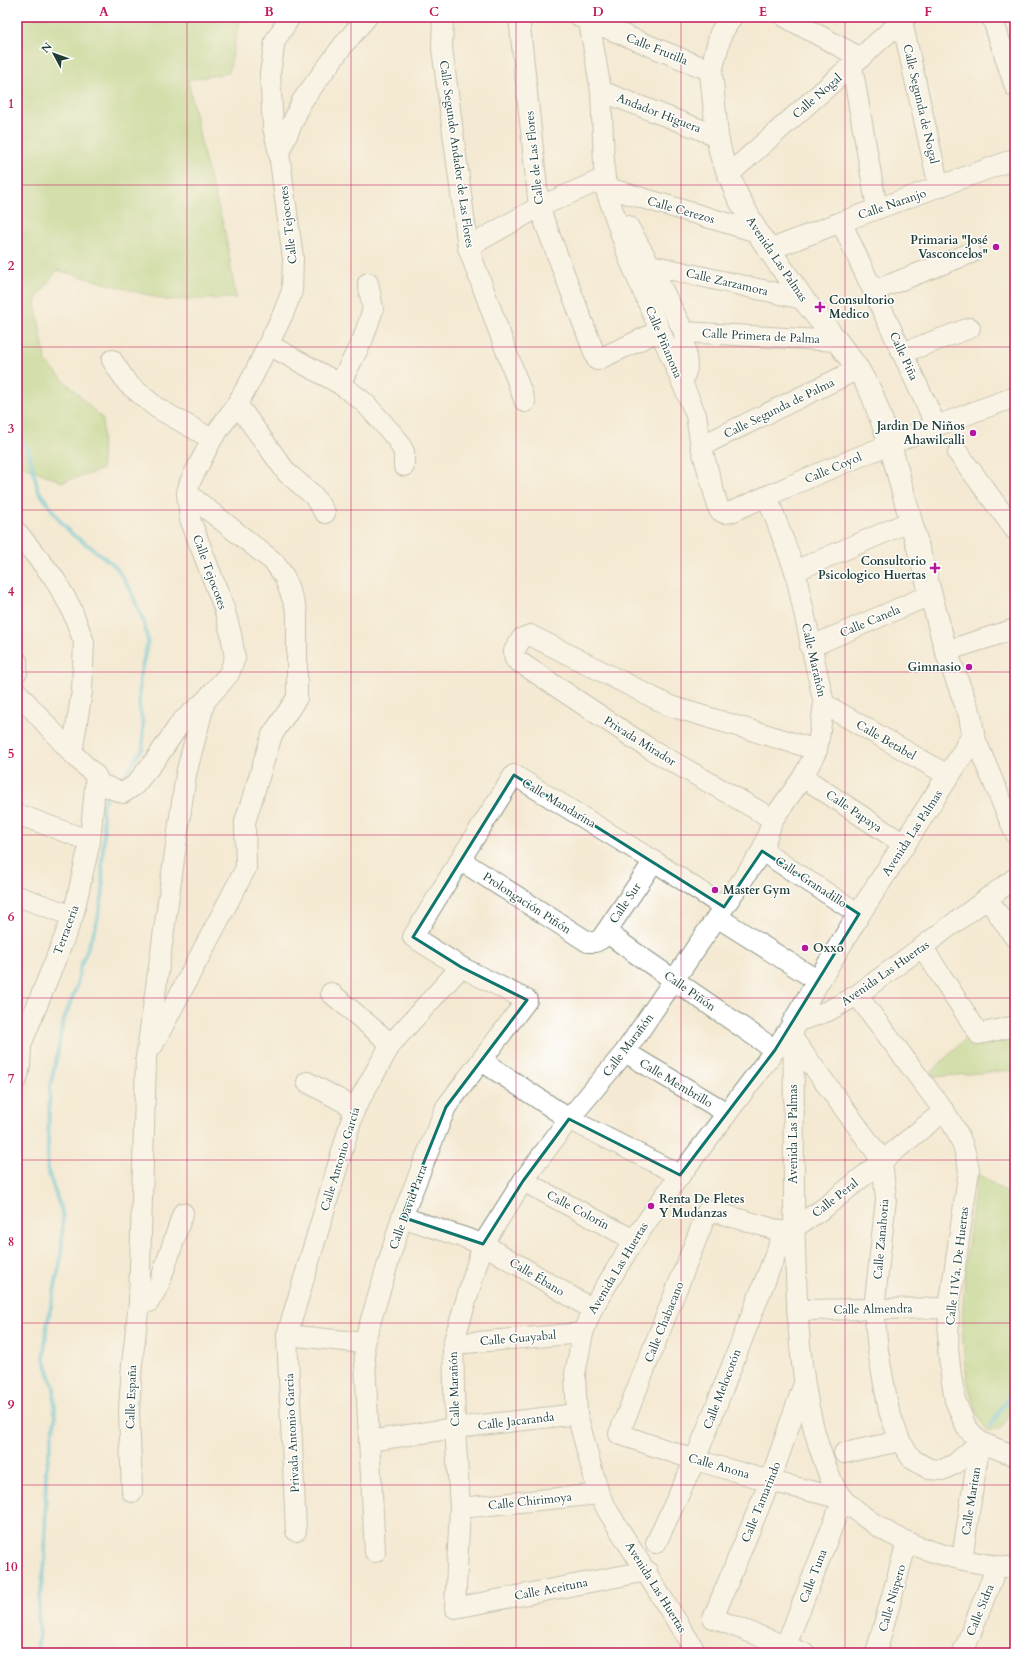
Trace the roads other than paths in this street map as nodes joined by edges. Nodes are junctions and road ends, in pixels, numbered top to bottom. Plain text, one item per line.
1 (290, 17) edge
2 (367, 17) edge
3 (443, 17) edge
4 (520, 17) edge
5 (731, 17) edge
6 (785, 17) edge
7 (992, 17) edge
8 (587, 18) edge
9 (904, 19) edge
10 (857, 62) junction
11 (711, 71) junction
12 (1014, 78) edge
13 (601, 91) junction
14 (716, 136) junction
15 (279, 153) junction
16 (1015, 160) edge
17 (728, 175) junction
18 (605, 183) junction
19 (940, 188) junction
20 (539, 207) junction
21 (877, 209) junction
22 (841, 222) junction
23 (757, 232) junction
24 (468, 247) junction
25 (769, 250) junction
26 (971, 253) dead end
27 (650, 265) junction
28 (368, 283) dead end
29 (873, 291) junction
30 (803, 299) junction
31 (970, 328) dead end
32 (659, 331) junction
33 (684, 332) junction
34 (837, 340) junction
35 (269, 345) junction
36 (902, 353) junction
37 (112, 360) dead end
38 (858, 370) junction
39 (682, 383) junction
40 (340, 384) junction
41 (1015, 397) edge
42 (525, 402) dead end
43 (236, 404) junction
44 (936, 425) junction
45 (212, 439) junction
46 (890, 444) junction
47 (701, 446) junction
48 (958, 453) dead end
49 (404, 466) dead end
50 (187, 493) junction
51 (767, 496) junction
52 (325, 513) dead end
53 (911, 520) junction
54 (1015, 530) edge
55 (17, 532) edge
56 (794, 571) junction
57 (930, 595) junction
58 (1015, 629) edge
59 (810, 647) junction
60 (946, 651) junction
61 (17, 661) edge
62 (17, 672) edge
63 (17, 692) edge
64 (205, 701) junction
65 (824, 704) junction
66 (973, 734) junction
67 (817, 750) junction
68 (72, 753) junction
69 (949, 776) junction
70 (803, 778) junction
71 (104, 784) junction
72 (17, 814) edge
73 (773, 819) junction
74 (1015, 833) edge
75 (90, 841) junction
76 (905, 845) junction
77 (762, 851) junction
78 (460, 860) junction
79 (654, 861) junction
80 (1015, 878) edge
81 (17, 896) edge
82 (987, 898) junction
83 (720, 912) junction
84 (859, 914) junction
85 (73, 916) junction
86 (600, 937) junction
87 (1015, 938) edge
88 (923, 948) junction
89 (461, 967) junction
90 (675, 980) junction
91 (818, 981) junction
92 (331, 993) dead end
93 (857, 995) junction
94 (1015, 1026) edge
95 (793, 1031) junction
96 (391, 1044) junction
97 (775, 1050) junction
98 (626, 1052) junction
99 (146, 1058) junction
100 (482, 1061) junction
101 (18, 1070) edge
102 (307, 1082) dead end
103 (355, 1108) junction
104 (944, 1111) junction
105 (727, 1113) junction
106 (569, 1119) junction
107 (882, 1160) junction
108 (680, 1175) junction
109 (523, 1180) junction
110 (183, 1213) dead end
111 (402, 1217) junction
112 (789, 1230) junction
113 (634, 1240) junction
114 (483, 1244) junction
115 (139, 1303) junction
116 (949, 1308) junction
117 (592, 1309) junction
118 (874, 1309) junction
119 (797, 1310) junction
120 (583, 1333) junction
121 (287, 1335) junction
122 (364, 1343) junction
123 (453, 1344) junction
124 (804, 1385) junction
125 (577, 1414) junction
126 (455, 1428) junction
127 (619, 1434) joint
128 (369, 1441) junction
129 (900, 1441) junction
130 (980, 1442) junction
131 (844, 1453) dead end
132 (1015, 1456) edge
133 (695, 1460) junction
134 (770, 1481) junction
135 (132, 1492) dead end
136 (599, 1494) junction
137 (843, 1499) junction
138 (460, 1508) junction
139 (296, 1531) dead end
140 (907, 1542) junction
141 (656, 1543) dead end
142 (375, 1552) dead end
143 (962, 1559) junction
144 (1006, 1567) edge
145 (647, 1571) junction
146 (455, 1608) joint
147 (791, 1651) edge
148 (695, 1653) edge
149 (876, 1653) edge
150 (963, 1653) edge

1 - 15 street, Calle Tejocotes
2 - 15 street
3 - 24 street, Calle Segundo Andador de Las Flores
4 - 20 street, Calle de Las Flores
5 - 11 main road, Avenida Las Palmas
6 - 10 street
7 - 12 street
8 - 11 street, Calle Frutilla
8 - 13 street, Calle Piñanona
9 - 10 street, Calle Nogal
9 - 19 street, Calle Segunda de Nogal
10 - 17 street, Calle Nogal
10 - 21 street
11 - 14 main road, Avenida Las Palmas
13 - 14 street, Andador Higuera
13 - 18 street, Calle Piñanona
14 - 17 main road, Avenida Las Palmas
15 - 35 street, Calle Tejocotes
16 - 19 street, Calle Naranjo
17 - 23 main road, Avenida Las Palmas
18 - 20 street
18 - 23 street, Calle Cerezos
18 - 27 street, Calle Piñanona
18 - 32 street, Calle Piñanona
19 - 21 street, Calle Naranjo
20 - 24 street
20 - 32 street, Calle de Las Flores
21 - 22 street, Calle Naranjo
22 - 25 street, Calle Naranjo
22 - 29 street, Calle Piña
23 - 25 main road, Avenida Las Palmas
24 - 42 street, Calle Segundo Andador de Las Flores
25 - 30 main road, Avenida Las Palmas
26 - 29 street
27 - 30 street, Calle Zarzamora
27 - 33 street, Calle Piñanona
28 - 40 street
29 - 36 street, Calle Piña
30 - 34 main road, Avenida Las Palmas
31 - 36 street
32 - 39 street, Calle Piñanona
33 - 34 street, Calle Primera de Palma
33 - 39 street, Calle Piñanona
34 - 38 main road, Avenida Las Palmas
35 - 40 street
35 - 43 street, Calle Tejocotes
36 - 44 street, Calle Piña
37 - 45 street
38 - 46 main road, Avenida Las Palmas
38 - 47 street, Calle Segunda de Palma
39 - 47 street
40 - 49 street
41 - 44 street, Calle Coyol
43 - 45 street, Calle Tejocotes
43 - 52 street
44 - 46 street, Calle Coyol
45 - 50 street, Calle Tejocotes
46 - 51 street, Calle Coyol
46 - 53 main road, Avenida Las Palmas
47 - 51 street, Calle Coyol
48 - 54 street
50 - 64 street, Calle Tejocotes
50 - 99 street
51 - 56 street, Calle Marañón
53 - 56 street
53 - 57 main road, Avenida Las Palmas
55 - 68 street
56 - 59 street, Calle Marañón
57 - 59 street, Calle Canela
57 - 60 main road, Avenida Las Palmas
58 - 60 street
59 - 65 street, Calle Marañón
60 - 66 main road, Avenida Las Palmas
61 - 62 street
63 - 68 street
64 - 71 street, Calle Tejocotes
64 - 99 street, Calle España
65 - 67 street, Calle Marañón
65 - 69 street, Calle Betabel
66 - 69 main road, Avenida Las Palmas
66 - 74 street
67 - 70 street, Calle Marañón
67 - 73 street, Privada Mirador
68 - 71 street
69 - 76 main road, Avenida Las Palmas
70 - 73 street, Calle Marañón
70 - 76 street, Calle Papaya
71 - 75 street, Terraceria
72 - 75 street
73 - 77 street, Calle Marañón
75 - 85 street, Terraceria
76 - 84 main road, Avenida Las Palmas
77 - 83 street, Calle Marañón
77 - 84 street, Calle Granadillo
78 - 79 street, Calle Mandarina
78 - 86 street, Prolongación Piñón
78 - 89 street, Calle Mandarina
79 - 83 street, Calle Mandarina
79 - 86 street, Calle Sur
80 - 82 street, Avenida Las Huertas
81 - 85 street
82 - 87 street
82 - 88 street, Avenida Las Huertas
83 - 90 street, Calle Marañón
83 - 91 street, Calle Mandarina
84 - 91 main road, Avenida Las Palmas
85 - 101 street, Terraceria
86 - 90 street, Calle Piñón
88 - 93 street, Avenida Las Huertas
88 - 94 street
89 - 96 street, Calle Antonio García
89 - 100 street, Calle David Parra
90 - 97 street, Calle Piñón
90 - 98 street, Calle Marañón
91 - 95 main road, Avenida Las Palmas
92 - 96 street
93 - 95 street, Avenida Las Huertas
93 - 104 street, Calle 11Va. De Huertas
95 - 97 street, Avenida Las Huertas
95 - 107 street
95 - 112 street, Avenida Las Palmas
96 - 103 street, Calle Antonio García
97 - 105 street, Avenida Las Huertas
98 - 105 street, Calle Membrillo
98 - 106 street, Calle Marañón
99 - 115 street, Calle España
100 - 106 street
100 - 111 street, Calle David Parra
102 - 103 street
103 - 121 street, Calle Antonio García
104 - 107 street, Calle Peral
104 - 116 street, Calle 11Va. De Huertas
105 - 108 street, Avenida Las Huertas
106 - 108 street
106 - 109 street, Calle Marañón
107 - 112 street, Calle Peral
107 - 118 street, Calle Zanahoria
108 - 113 street, Avenida Las Huertas
109 - 113 street, Calle Colorín
109 - 114 street, Calle Marañón
110 - 115 street
111 - 114 street, Calle Ébano
111 - 122 street, Calle David Parra
112 - 119 street, Avenida Las Palmas
112 - 127 street, Calle Chabacano
112 - 133 street, Calle Melocotón
113 - 117 street, Avenida Las Huertas
114 - 117 street, Calle Ébano
114 - 123 street, Calle Marañón
115 - 135 street, Calle España
116 - 118 street, Calle Almendra
116 - 130 street, Calle 11Va. De Huertas
117 - 120 street, Avenida Las Huertas
118 - 119 street, Calle Almendra
118 - 129 street, Calle Zanahoria
119 - 124 street, Avenida Las Palmas
120 - 123 street, Calle Guayabal
120 - 125 street, Avenida Las Huertas
121 - 122 street
121 - 139 street, Privada Antonio García
122 - 128 street, Calle David Parra
123 - 126 street, Calle Marañón
124 - 134 street, Calle Tamarindo
124 - 137 street, Avenida Las Palmas
125 - 126 street, Calle Jacaranda
125 - 136 street, Avenida Las Huertas
126 - 128 street, Calle Jacaranda
126 - 138 street, Calle Marañón
127 - 133 street, Calle Anona
128 - 142 street, Calle David Parra
129 - 130 street, Calle Zanahoria
129 - 131 street
130 - 132 street
130 - 143 street, Calle Maritan
133 - 134 street, Calle Anona
133 - 141 street, Calle Melocotón
134 - 137 street, Calle Anona
134 - 147 street, Calle Tamarindo
136 - 138 street, Calle Chirimoya
136 - 145 street, Avenida Las Huertas
137 - 140 street, Avenida Las Palmas
137 - 147 street, Calle Tuna
138 - 146 street, Calle Marañón
140 - 143 street, Avenida Las Palmas
140 - 149 street, Calle Níspero
143 - 144 street, Avenida Las Palmas
144 - 150 street, Calle Sidra
145 - 146 street, Calle Aceituna
145 - 148 street, Avenida Las Huertas

